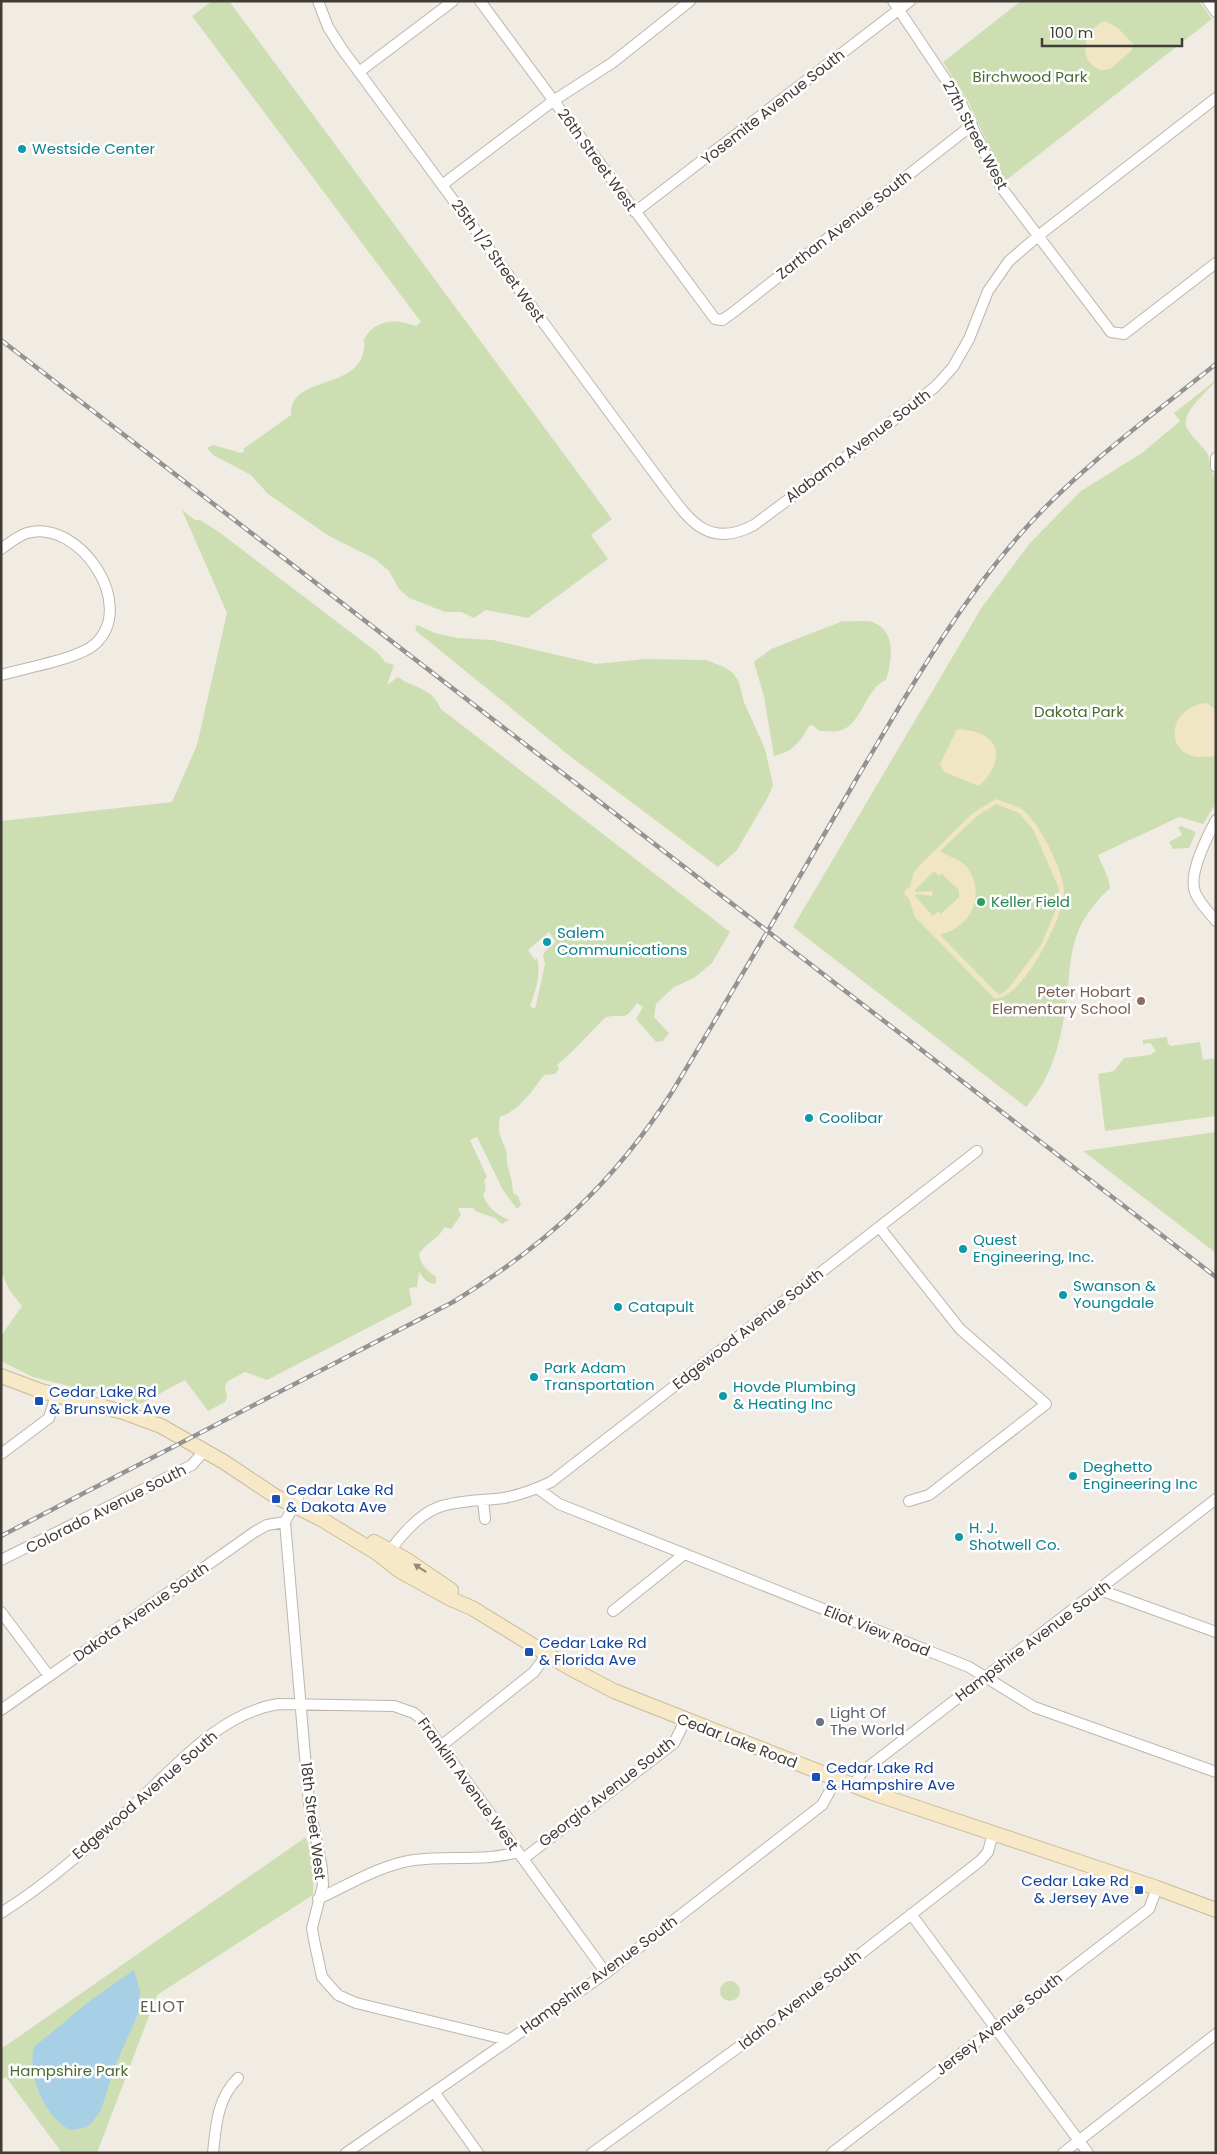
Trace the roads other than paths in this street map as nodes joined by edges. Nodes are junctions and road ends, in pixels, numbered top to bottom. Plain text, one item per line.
1 (318, 1) edge
2 (453, 1) edge
3 (480, 1) edge
4 (690, 1) edge
5 (910, 1) edge
6 (1208, 1) edge
7 (896, 5) edge
8 (1216, 12) edge
9 (359, 72) junction
10 (1216, 98) edge
11 (553, 101) junction
12 (972, 125) junction
13 (442, 185) junction
14 (636, 212) junction
15 (1038, 236) junction
16 (1216, 263) edge
17 (715, 319) joint
18 (686, 515) joint
19 (1, 549) edge
20 (1, 675) edge
21 (1216, 820) edge
22 (1216, 921) edge
23 (977, 1151) dead end
24 (880, 1228) junction
25 (1, 1376) edge
26 (56, 1395) junction
27 (204, 1451) junction
28 (1, 1454) edge
29 (537, 1488) junction
30 (1216, 1498) edge
31 (483, 1500) junction
32 (296, 1501) junction
33 (909, 1501) dead end
34 (485, 1518) dead end
35 (285, 1522) junction
36 (388, 1555) junction
37 (683, 1555) junction
38 (1, 1560) edge
39 (1100, 1590) junction
40 (613, 1611) dead end
41 (1, 1612) edge
42 (1216, 1632) edge
43 (548, 1654) junction
44 (50, 1676) junction
45 (987, 1676) junction
46 (301, 1704) junction
47 (1, 1710) edge
48 (685, 1721) junction
49 (441, 1746) junction
50 (1216, 1772) edge
51 (836, 1780) junction
52 (853, 1786) junction
53 (993, 1833) junction
54 (520, 1856) junction
55 (1157, 1888) junction
56 (318, 1899) junction
57 (1216, 1910) edge
58 (1, 1913) edge
59 (911, 1914) junction
60 (606, 1973) junction
61 (994, 2027) junction
62 (1216, 2034) edge
63 (508, 2040) junction
64 (238, 2078) dead end
65 (434, 2092) junction
66 (1079, 2141) junction
67 (213, 2153) edge
68 (346, 2153) edge
69 (478, 2153) edge
70 (592, 2153) edge
71 (832, 2153) edge
72 (1063, 2153) edge
73 (1088, 2153) edge

1 - 9 street, 25th 1/2 Street West
2 - 9 street
3 - 11 street, 26th Street West
4 - 11 street
5 - 7 street, Yosemite Avenue South
6 - 8 street
7 - 12 street, 27th Street West
7 - 14 street, Yosemite Avenue South
9 - 13 street, 25th 1/2 Street West
10 - 15 street, Alabama Avenue South
11 - 13 street
11 - 14 street, 26th Street West
12 - 15 street, 27th Street West
12 - 17 street, Zarthan Avenue South
13 - 18 street, 25th 1/2 Street West
14 - 17 street, 26th Street West
15 - 16 street, 27th Street West
15 - 18 street, Alabama Avenue South
19 - 20 street
21 - 22 street
23 - 24 street, Edgewood Avenue South
24 - 29 street, Edgewood Avenue South
24 - 33 street
25 - 26 street, Cedar Lake Road
26 - 27 street, Cedar Lake Road
26 - 28 street
27 - 32 street, Cedar Lake Road
27 - 38 street, Colorado Avenue South
29 - 31 street, Edgewood Avenue South
29 - 37 street, Eliot View Road
30 - 39 street, Hampshire Avenue South
31 - 34 street
31 - 36 street, Edgewood Avenue South
32 - 35 street
32 - 36 street, Cedar Lake Road
35 - 44 street, Dakota Avenue South
35 - 46 street
36 - 43 street, Cedar Lake Road
37 - 40 street
37 - 45 street, Eliot View Road
39 - 42 street
39 - 45 street, Hampshire Avenue South
41 - 44 street
43 - 48 street, Cedar Lake Road
43 - 49 street
44 - 47 street, Dakota Avenue South
45 - 50 street, Eliot View Road
45 - 52 street, Hampshire Avenue South
46 - 49 street, Franklin Avenue West
46 - 56 street, 18th Street West
46 - 58 street, Edgewood Avenue South
48 - 51 street, Cedar Lake Road
48 - 54 street, Georgia Avenue South
49 - 54 street, Franklin Avenue West
51 - 52 street, Cedar Lake Road
51 - 60 street, Hampshire Avenue South
52 - 53 street, Cedar Lake Road
53 - 55 street, Cedar Lake Road
53 - 59 street, Idaho Avenue South
54 - 56 street, Georgia Avenue South
54 - 60 street, Franklin Avenue West
55 - 57 street, Cedar Lake Road
55 - 61 street, Jersey Avenue South
56 - 63 street, 18th Street West
59 - 61 street
59 - 70 street, Idaho Avenue South
60 - 63 street, Hampshire Avenue South
61 - 66 street
61 - 71 street, Jersey Avenue South
62 - 66 street
63 - 65 street, Hampshire Avenue South
64 - 67 street
65 - 68 street, Hampshire Avenue South
65 - 69 street
66 - 72 street
66 - 73 street

